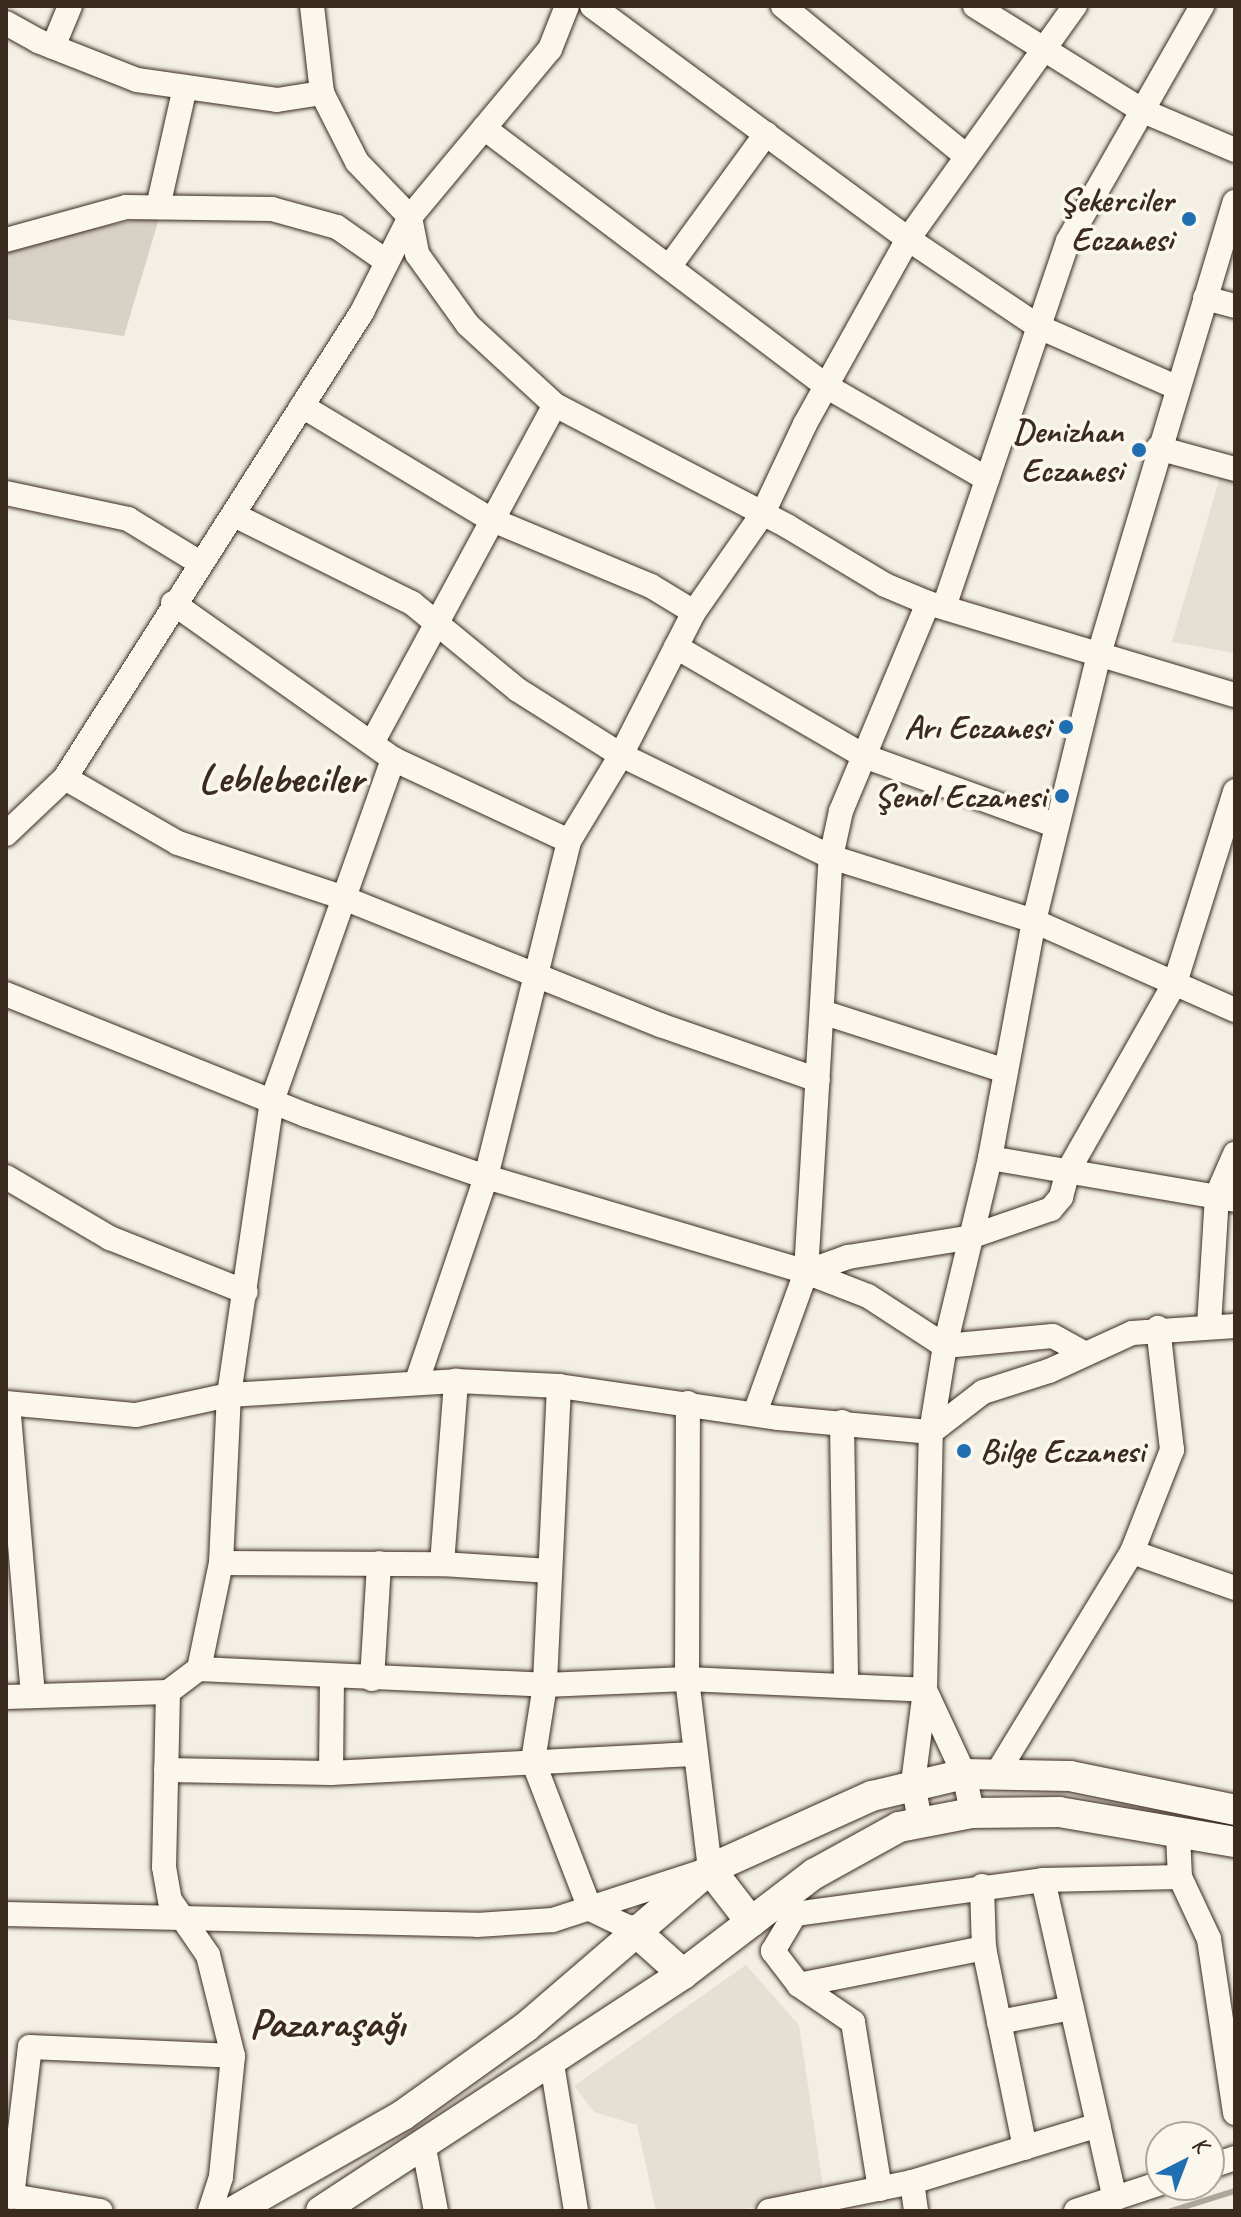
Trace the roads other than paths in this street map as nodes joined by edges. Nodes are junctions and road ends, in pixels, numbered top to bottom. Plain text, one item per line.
1 (70, 6) edge
2 (312, 6) edge
3 (567, 6) edge
4 (592, 6) edge
5 (783, 6) edge
6 (975, 6) edge
7 (1075, 6) edge
8 (1202, 6) edge
9 (6, 23) edge
10 (53, 47) junction
11 (1041, 50) junction
12 (185, 87) junction
13 (322, 93) junction
14 (1143, 111) junction
15 (484, 128) junction
16 (766, 134) junction
17 (1235, 150) edge
18 (966, 156) junction
19 (1235, 202) edge
20 (158, 207) junction
21 (410, 217) junction
22 (908, 239) junction
23 (6, 240) edge
24 (386, 261) junction
25 (669, 267) junction
26 (1205, 298) junction
27 (1235, 306) edge
28 (1039, 327) junction
29 (826, 386) junction
30 (1178, 388) junction
31 (555, 405) junction
32 (302, 406) junction
33 (1158, 448) junction
34 (1235, 469) edge
35 (987, 479) junction
36 (6, 493) edge
37 (763, 513) junction
38 (234, 515) junction
39 (490, 519) junction
40 (200, 563) junction
41 (173, 603) junction
42 (936, 605) junction
43 (694, 612) junction
44 (435, 622) junction
45 (676, 647) junction
46 (1099, 654) junction
47 (1235, 695) edge
48 (372, 743) junction
49 (621, 755) junction
50 (864, 756) junction
51 (393, 759) junction
52 (65, 778) junction
53 (1235, 791) edge
54 (1057, 826) junction
55 (6, 834) edge
56 (569, 841) junction
57 (831, 857) junction
58 (344, 898) junction
59 (1034, 921) junction
60 (539, 976) junction
61 (1175, 983) junction
62 (6, 994) edge
63 (1235, 1010) edge
64 (822, 1012) junction
65 (1006, 1071) junction
66 (818, 1080) junction
67 (272, 1101) junction
68 (1235, 1154) edge
69 (990, 1158) junction
70 (1068, 1171) junction
71 (6, 1177) edge
72 (486, 1177) junction
73 (1226, 1197) edge
74 (967, 1238) junction
75 (806, 1272) junction
76 (246, 1292) junction
77 (1209, 1326) junction
78 (1235, 1326) edge
79 (1158, 1328) junction
80 (945, 1346) junction
81 (1082, 1352) junction
82 (417, 1381) junction
83 (456, 1381) junction
84 (559, 1386) junction
85 (229, 1395) junction
86 (688, 1403) junction
87 (7, 1404) edge
88 (755, 1413) junction
89 (842, 1422) junction
90 (931, 1432) junction
91 (1132, 1552) junction
92 (221, 1563) junction
93 (379, 1563) junction
94 (442, 1564) junction
95 (550, 1571) junction
96 (1235, 1588) edge
97 (199, 1669) junction
98 (332, 1678) junction
99 (372, 1679) junction
100 (687, 1679) junction
101 (846, 1683) junction
102 (545, 1685) junction
103 (925, 1690) junction
104 (168, 1692) junction
105 (33, 1696) junction
106 (6, 1697) edge
107 (695, 1754) junction
108 (533, 1761) junction
109 (166, 1770) junction
110 (331, 1773) junction
111 (997, 1773) junction
112 (964, 1774) junction
113 (913, 1783) junction
114 (1235, 1810) edge
115 (972, 1813) junction
116 (920, 1822) junction
117 (1178, 1835) junction
118 (1235, 1842) edge
119 (710, 1869) junction
120 (1180, 1877) junction
121 (1043, 1880) junction
122 (982, 1886) junction
123 (590, 1909) junction
124 (6, 1914) edge
125 (188, 1922) junction
126 (751, 1922) junction
127 (634, 1930) junction
128 (984, 1948) junction
129 (683, 1974) junction
130 (799, 1985) junction
131 (1072, 2008) junction
132 (999, 2022) junction
133 (233, 2056) junction
134 (551, 2058) junction
135 (1235, 2113) edge
136 (1098, 2125) junction
137 (423, 2143) junction
138 (1025, 2148) junction
139 (912, 2182) junction
140 (880, 2189) junction
141 (1145, 2189) edge
142 (9, 2196) edge
143 (1115, 2199) junction
144 (101, 2211) edge
145 (210, 2211) edge
146 (234, 2211) edge
147 (321, 2211) edge
148 (436, 2211) edge
149 (576, 2211) edge
150 (769, 2211) edge
151 (916, 2211) edge
152 (1076, 2211) edge

1 - 10 street
2 - 13 street
3 - 15 street
4 - 16 street
5 - 18 street
6 - 11 street
7 - 11 street
8 - 14 street
9 - 10 street
10 - 12 street
11 - 14 street
11 - 18 street
12 - 13 street
12 - 20 street
13 - 21 street
14 - 17 street
14 - 28 street
15 - 21 street
15 - 25 street
16 - 22 street
16 - 25 street
18 - 22 street
19 - 26 street
20 - 23 street
20 - 24 street
21 - 24 street
21 - 31 street
22 - 28 street
22 - 29 street
24 - 32 street
25 - 29 street
26 - 27 street
26 - 30 street
28 - 30 street
28 - 35 street
29 - 35 street
29 - 37 street
30 - 33 street
31 - 37 street
31 - 39 street
32 - 38 street
32 - 39 street
33 - 34 street
33 - 46 street
35 - 42 street
36 - 40 street
37 - 42 street
37 - 43 street
38 - 40 street
38 - 44 street
39 - 43 street
39 - 44 street
40 - 41 street
41 - 48 street
41 - 52 street
42 - 46 street
42 - 50 street
43 - 45 street
44 - 48 street
44 - 49 street
45 - 49 street
45 - 50 street
46 - 47 street
46 - 54 street
48 - 51 street
49 - 56 street
49 - 57 street
50 - 54 street
50 - 57 street
51 - 56 street
51 - 58 street
52 - 55 street
52 - 58 street
53 - 61 street
54 - 59 street
56 - 60 street
57 - 59 street
57 - 64 street
58 - 60 street
58 - 67 street
59 - 61 street
59 - 65 street
60 - 66 street
60 - 72 street
61 - 63 street
61 - 70 street
62 - 67 street
64 - 65 street
64 - 66 street
65 - 69 street
66 - 75 street
67 - 72 street
67 - 76 street
68 - 73 street
69 - 70 street
69 - 74 street
70 - 73 street
70 - 74 street
71 - 76 street
72 - 75 street
72 - 82 street
73 - 77 street
74 - 75 street
74 - 80 street
75 - 80 street
75 - 88 street
76 - 85 street
77 - 78 street
77 - 79 street
79 - 81 street
79 - 91 street
80 - 81 street
80 - 90 street
81 - 90 street
82 - 83 street
82 - 85 street
83 - 84 street
83 - 94 street
84 - 86 street
84 - 95 street
85 - 87 street
85 - 92 street
86 - 88 street
86 - 100 street
87 - 105 street
88 - 89 street
89 - 90 street
89 - 101 street
90 - 103 street
91 - 96 street
91 - 111 street
92 - 93 street
92 - 97 street
93 - 94 street
93 - 99 street
94 - 95 street
95 - 102 street
97 - 98 street
97 - 104 street
98 - 99 street
98 - 110 street
99 - 102 street
100 - 101 street
100 - 102 street
100 - 107 street
101 - 103 street
102 - 108 street
103 - 112 street
103 - 113 street
104 - 105 street
104 - 109 street
105 - 106 street
107 - 108 street
107 - 119 street
108 - 110 street
108 - 123 street
109 - 110 street
109 - 125 street
111 - 112 main road
111 - 114 main road
112 - 113 main road
112 - 115 street
113 - 116 street
113 - 119 main road
115 - 116 main road
115 - 117 main road
116 - 126 main road
117 - 118 main road
117 - 120 street
119 - 123 street
119 - 126 main road
119 - 127 main road
120 - 121 street
120 - 135 street
121 - 122 street
121 - 131 street
122 - 128 street
122 - 130 street
123 - 125 street
123 - 127 street
124 - 125 street
125 - 133 street
126 - 129 main road
127 - 129 main road
127 - 146 main road
128 - 130 street
128 - 132 street
129 - 134 main road
130 - 140 street
131 - 132 street
131 - 136 street
132 - 138 street
133 - 142 street
133 - 145 street
134 - 137 main road
134 - 149 street
136 - 138 street
136 - 143 street
137 - 147 main road
137 - 148 street
138 - 139 street
139 - 140 street
139 - 151 street
140 - 150 street
141 - 143 street
142 - 144 street
143 - 152 street

